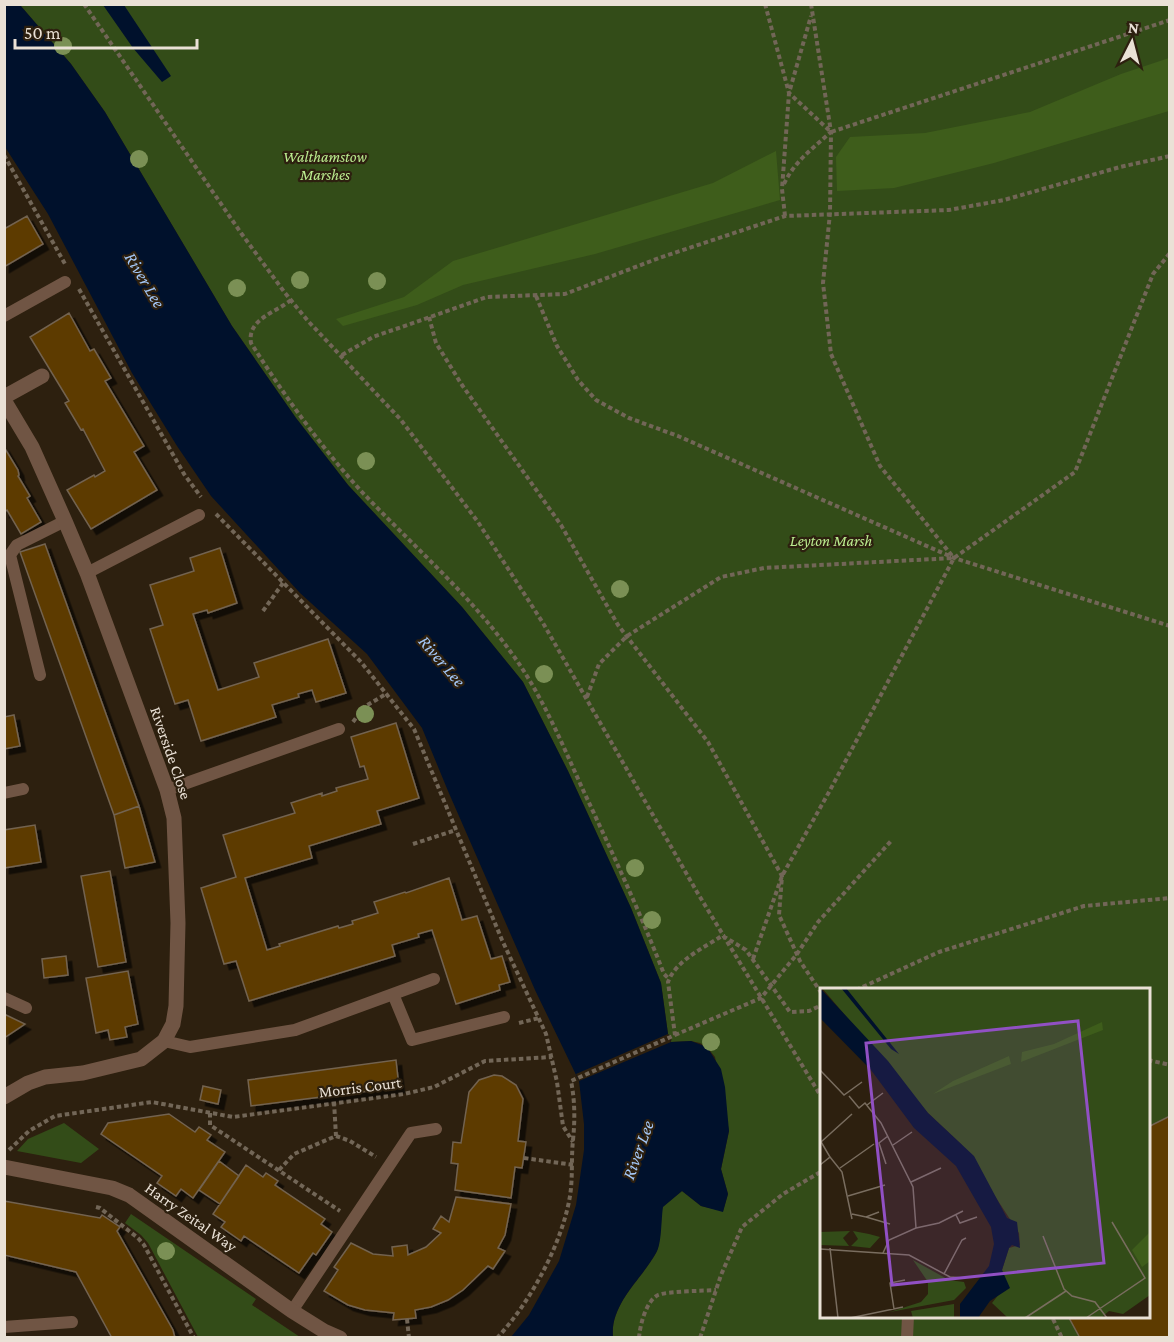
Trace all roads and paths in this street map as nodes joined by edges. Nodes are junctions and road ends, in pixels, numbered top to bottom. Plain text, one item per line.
1 (84, 4) edge
2 (765, 4) edge
3 (811, 4) edge
4 (811, 13) junction
5 (1170, 20) edge
6 (789, 93) junction
7 (831, 132) junction
8 (4, 155) edge
9 (1170, 156) edge
10 (782, 189) junction
11 (830, 213) junction
12 (786, 216) junction
13 (1170, 253) edge
14 (67, 268) dead end
15 (64, 282) dead end
16 (78, 288) dead end
17 (536, 296) junction
18 (291, 300) junction
19 (4, 316) edge
20 (429, 317) junction
21 (342, 356) junction
22 (42, 376) dead end
23 (4, 399) edge
24 (204, 500) dead end
25 (210, 508) dead end
26 (199, 515) dead end
27 (65, 521) junction
28 (954, 558) junction
29 (87, 573) junction
30 (283, 583) junction
31 (263, 611) dead end
32 (1170, 626) edge
33 (627, 636) junction
34 (40, 675) dead end
35 (386, 694) junction
36 (587, 698) junction
37 (339, 729) joint
38 (23, 789) dead end
39 (167, 790) junction
40 (4, 793) edge
41 (456, 830) junction
42 (891, 841) dead end
43 (413, 844) dead end
44 (782, 876) junction
45 (1170, 898) edge
46 (723, 935) junction
47 (797, 954) junction
48 (753, 959) junction
49 (434, 979) dead end
50 (668, 980) junction
51 (770, 984) junction
52 (860, 988) edge
53 (820, 991) edge
54 (393, 994) junction
55 (4, 998) edge
56 (761, 998) junction
57 (820, 1006) edge
58 (26, 1008) dead end
59 (504, 1017) dead end
60 (674, 1036) junction
61 (164, 1041) junction
62 (552, 1057) junction
63 (1150, 1060) edge
64 (1170, 1065) edge
65 (820, 1095) edge
66 (4, 1097) edge
67 (334, 1102) junction
68 (210, 1113) junction
69 (436, 1129) dead end
70 (336, 1136) junction
71 (573, 1142) junction
72 (524, 1158) dead end
73 (391, 1165) junction
74 (574, 1165) junction
75 (4, 1167) edge
76 (279, 1170) junction
77 (820, 1172) edge
78 (90, 1206) dead end
79 (354, 1220) junction
80 (716, 1290) junction
81 (292, 1311) junction
82 (908, 1318) edge
83 (407, 1319) dead end
84 (1053, 1319) dead end
85 (72, 1322) dead end
86 (4, 1327) edge
87 (194, 1338) edge
88 (340, 1338) edge
89 (408, 1338) edge
90 (497, 1338) edge
91 (639, 1338) edge
92 (700, 1338) edge
93 (907, 1338) edge
94 (1062, 1338) edge

1 - 18 path
2 - 6 path
3 - 4 path
4 - 6 path
4 - 7 path
5 - 7 path
6 - 7 path
6 - 10 path
7 - 10 path
7 - 11 path
8 - 14 path
9 - 11 path
10 - 12 path
11 - 12 path
11 - 28 path
12 - 17 path
13 - 28 path
15 - 19 lane
16 - 24 path
17 - 20 path
17 - 28 path
18 - 21 path
18 - 50 path
20 - 21 path
20 - 33 path
21 - 36 path
22 - 23 street, Riverside Close
23 - 27 street, Riverside Close
25 - 30 path
26 - 29 lane
27 - 29 street, Riverside Close
27 - 34 lane
28 - 32 path
28 - 33 path
28 - 44 path
29 - 39 street, Riverside Close
30 - 31 path
30 - 35 path
33 - 36 path
33 - 44 path
35 - 37 path
35 - 41 path
36 - 46 path
37 - 39 lane
38 - 40 lane
39 - 61 street, Riverside Close
41 - 43 path
41 - 62 path
42 - 47 path
44 - 47 path
44 - 48 path
45 - 52 path
46 - 48 path
46 - 50 path
46 - 56 path
47 - 51 path
47 - 53 path
48 - 51 path
49 - 54 lane
50 - 60 path
51 - 56 path
51 - 57 path
54 - 59 lane
54 - 61 lane
55 - 58 lane
56 - 60 path
56 - 65 path
60 - 71 path
61 - 66 street
62 - 67 path, Morris Court
62 - 71 path
63 - 64 path
67 - 68 path, Morris Court
67 - 70 path
68 - 75 path, Morris Court
68 - 76 path
69 - 73 lane
70 - 73 path
70 - 76 path
71 - 74 path
72 - 74 path
73 - 79 lane
74 - 90 path
75 - 81 street, Harry Zeital Way
76 - 79 path
77 - 80 path
78 - 87 path
79 - 81 lane
80 - 91 path
80 - 92 path
81 - 88 street, Harry Zeital Way
82 - 93 lane
83 - 89 path
84 - 94 path
85 - 86 lane

